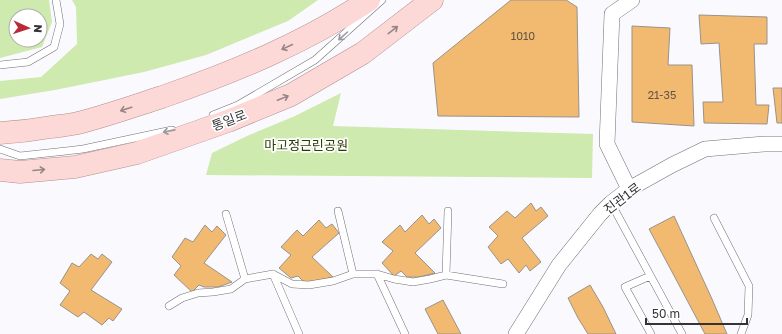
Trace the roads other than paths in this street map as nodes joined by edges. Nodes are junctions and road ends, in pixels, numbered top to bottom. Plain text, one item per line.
1 (56, 0) edge
2 (369, 0) edge
3 (382, 0) edge
4 (432, 0) edge
5 (632, 0) edge
6 (0, 65) edge
7 (204, 118) dead end
8 (177, 129) dead end
9 (0, 133) edge
10 (782, 144) edge
11 (0, 149) edge
12 (0, 170) edge
13 (629, 189) junction
14 (611, 203) junction
15 (338, 211) dead end
16 (448, 211) dead end
17 (226, 214) dead end
18 (714, 218) dead end
19 (273, 274) junction
20 (353, 274) junction
21 (377, 274) junction
22 (446, 274) junction
23 (650, 276) junction
24 (245, 279) junction
25 (503, 284) dead end
26 (168, 306) dead end
27 (299, 334) edge
28 (405, 334) edge
29 (516, 334) edge
30 (651, 334) edge
31 (682, 334) edge
32 (741, 334) edge

1 - 6 lane
2 -> 9 main road
3 -> 7 lane
12 -> 4 main road, 통일로
5 - 13 street
8 -> 11 lane
10 - 13 street, 진관1로
13 - 14 street, 진관1로
14 - 23 lane
14 - 29 street, 진관1로
15 - 20 lane
16 - 22 lane
17 - 24 lane
18 - 32 lane
19 - 20 lane
19 - 24 lane
19 - 27 lane
20 - 21 lane
21 - 22 lane
21 - 28 lane
22 - 25 lane
23 - 30 lane
23 - 31 lane
24 - 26 lane

